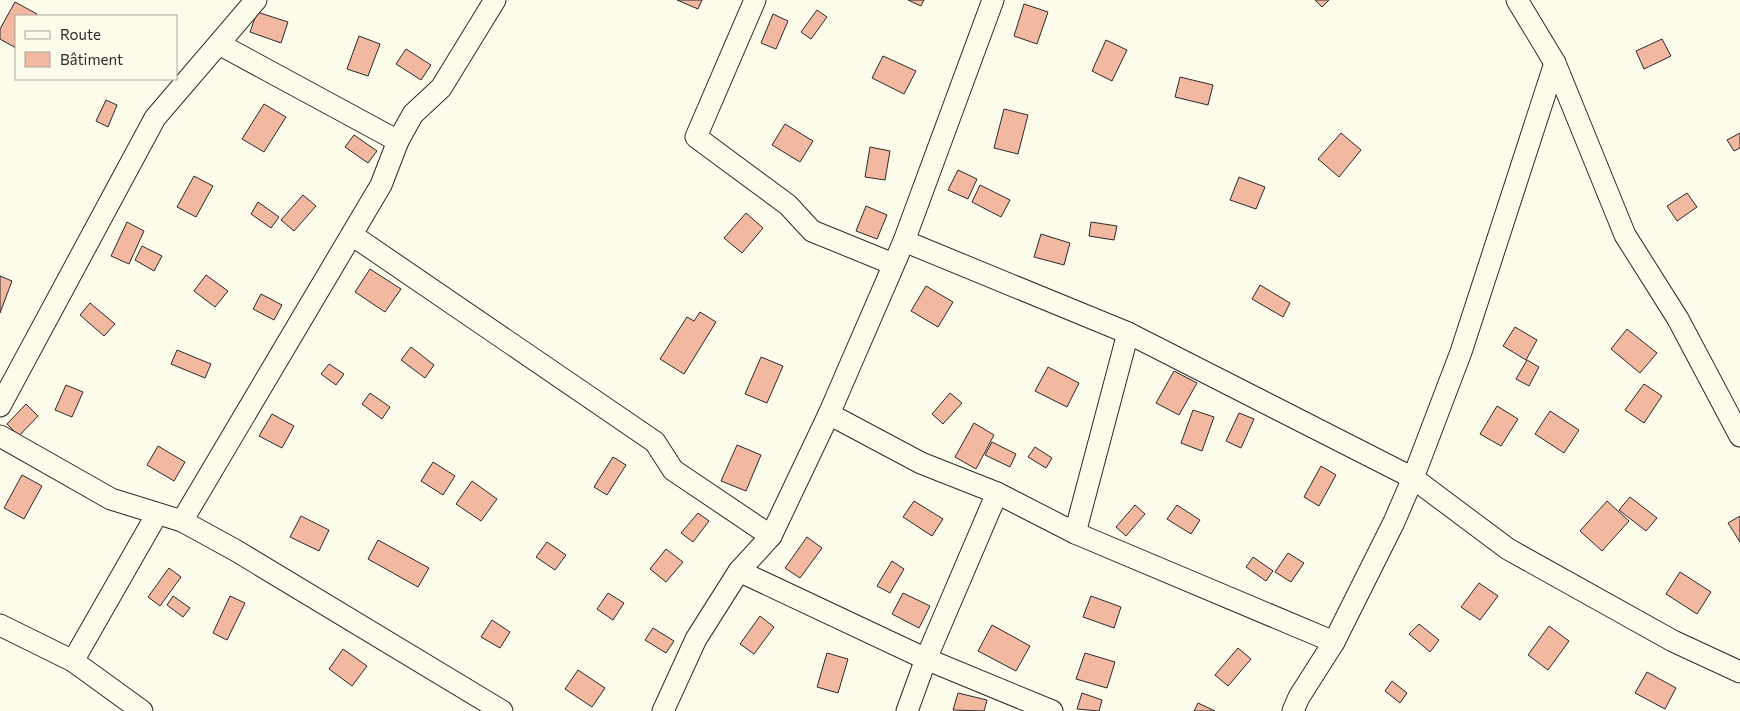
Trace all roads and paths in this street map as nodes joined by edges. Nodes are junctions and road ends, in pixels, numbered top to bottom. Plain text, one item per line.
1 (256, 0) edge
2 (495, 0) edge
3 (754, 0) edge
4 (993, 0) edge
5 (1516, 0) edge
6 (218, 44) junction
7 (1555, 63) junction
8 (398, 141) junction
9 (352, 235) junction
10 (904, 241) junction
11 (893, 264) junction
12 (1128, 333) junction
13 (0, 406) edge
14 (829, 414) junction
15 (0, 436) edge
16 (1740, 436) edge
17 (1413, 478) junction
18 (997, 493) junction
19 (158, 514) junction
20 (182, 521) junction
21 (1075, 533) junction
22 (771, 536) junction
23 (739, 571) junction
24 (0, 625) edge
25 (1334, 642) junction
26 (926, 659) junction
27 (73, 661) junction
28 (1740, 672) edge
29 (142, 711) edge
30 (502, 711) edge
31 (663, 711) edge
32 (907, 711) edge
33 (1052, 711) edge
34 (1293, 711) edge

1 - 6 street
2 - 8 street
3 - 11 street
4 - 10 street
5 - 7 street
6 - 8 street
6 - 13 street
7 - 16 street
7 - 17 street
8 - 9 street
9 - 20 street
9 - 22 street
10 - 11 street
10 - 12 street
11 - 14 street
12 - 17 street
12 - 21 street
14 - 18 street
14 - 22 street
15 - 19 street
17 - 25 street
17 - 28 street
18 - 21 street
18 - 26 street
19 - 20 street
19 - 27 street
20 - 30 street
21 - 25 street
22 - 23 street
23 - 26 street
23 - 31 street
24 - 27 street
25 - 34 street
26 - 32 street
26 - 33 street
27 - 29 street

